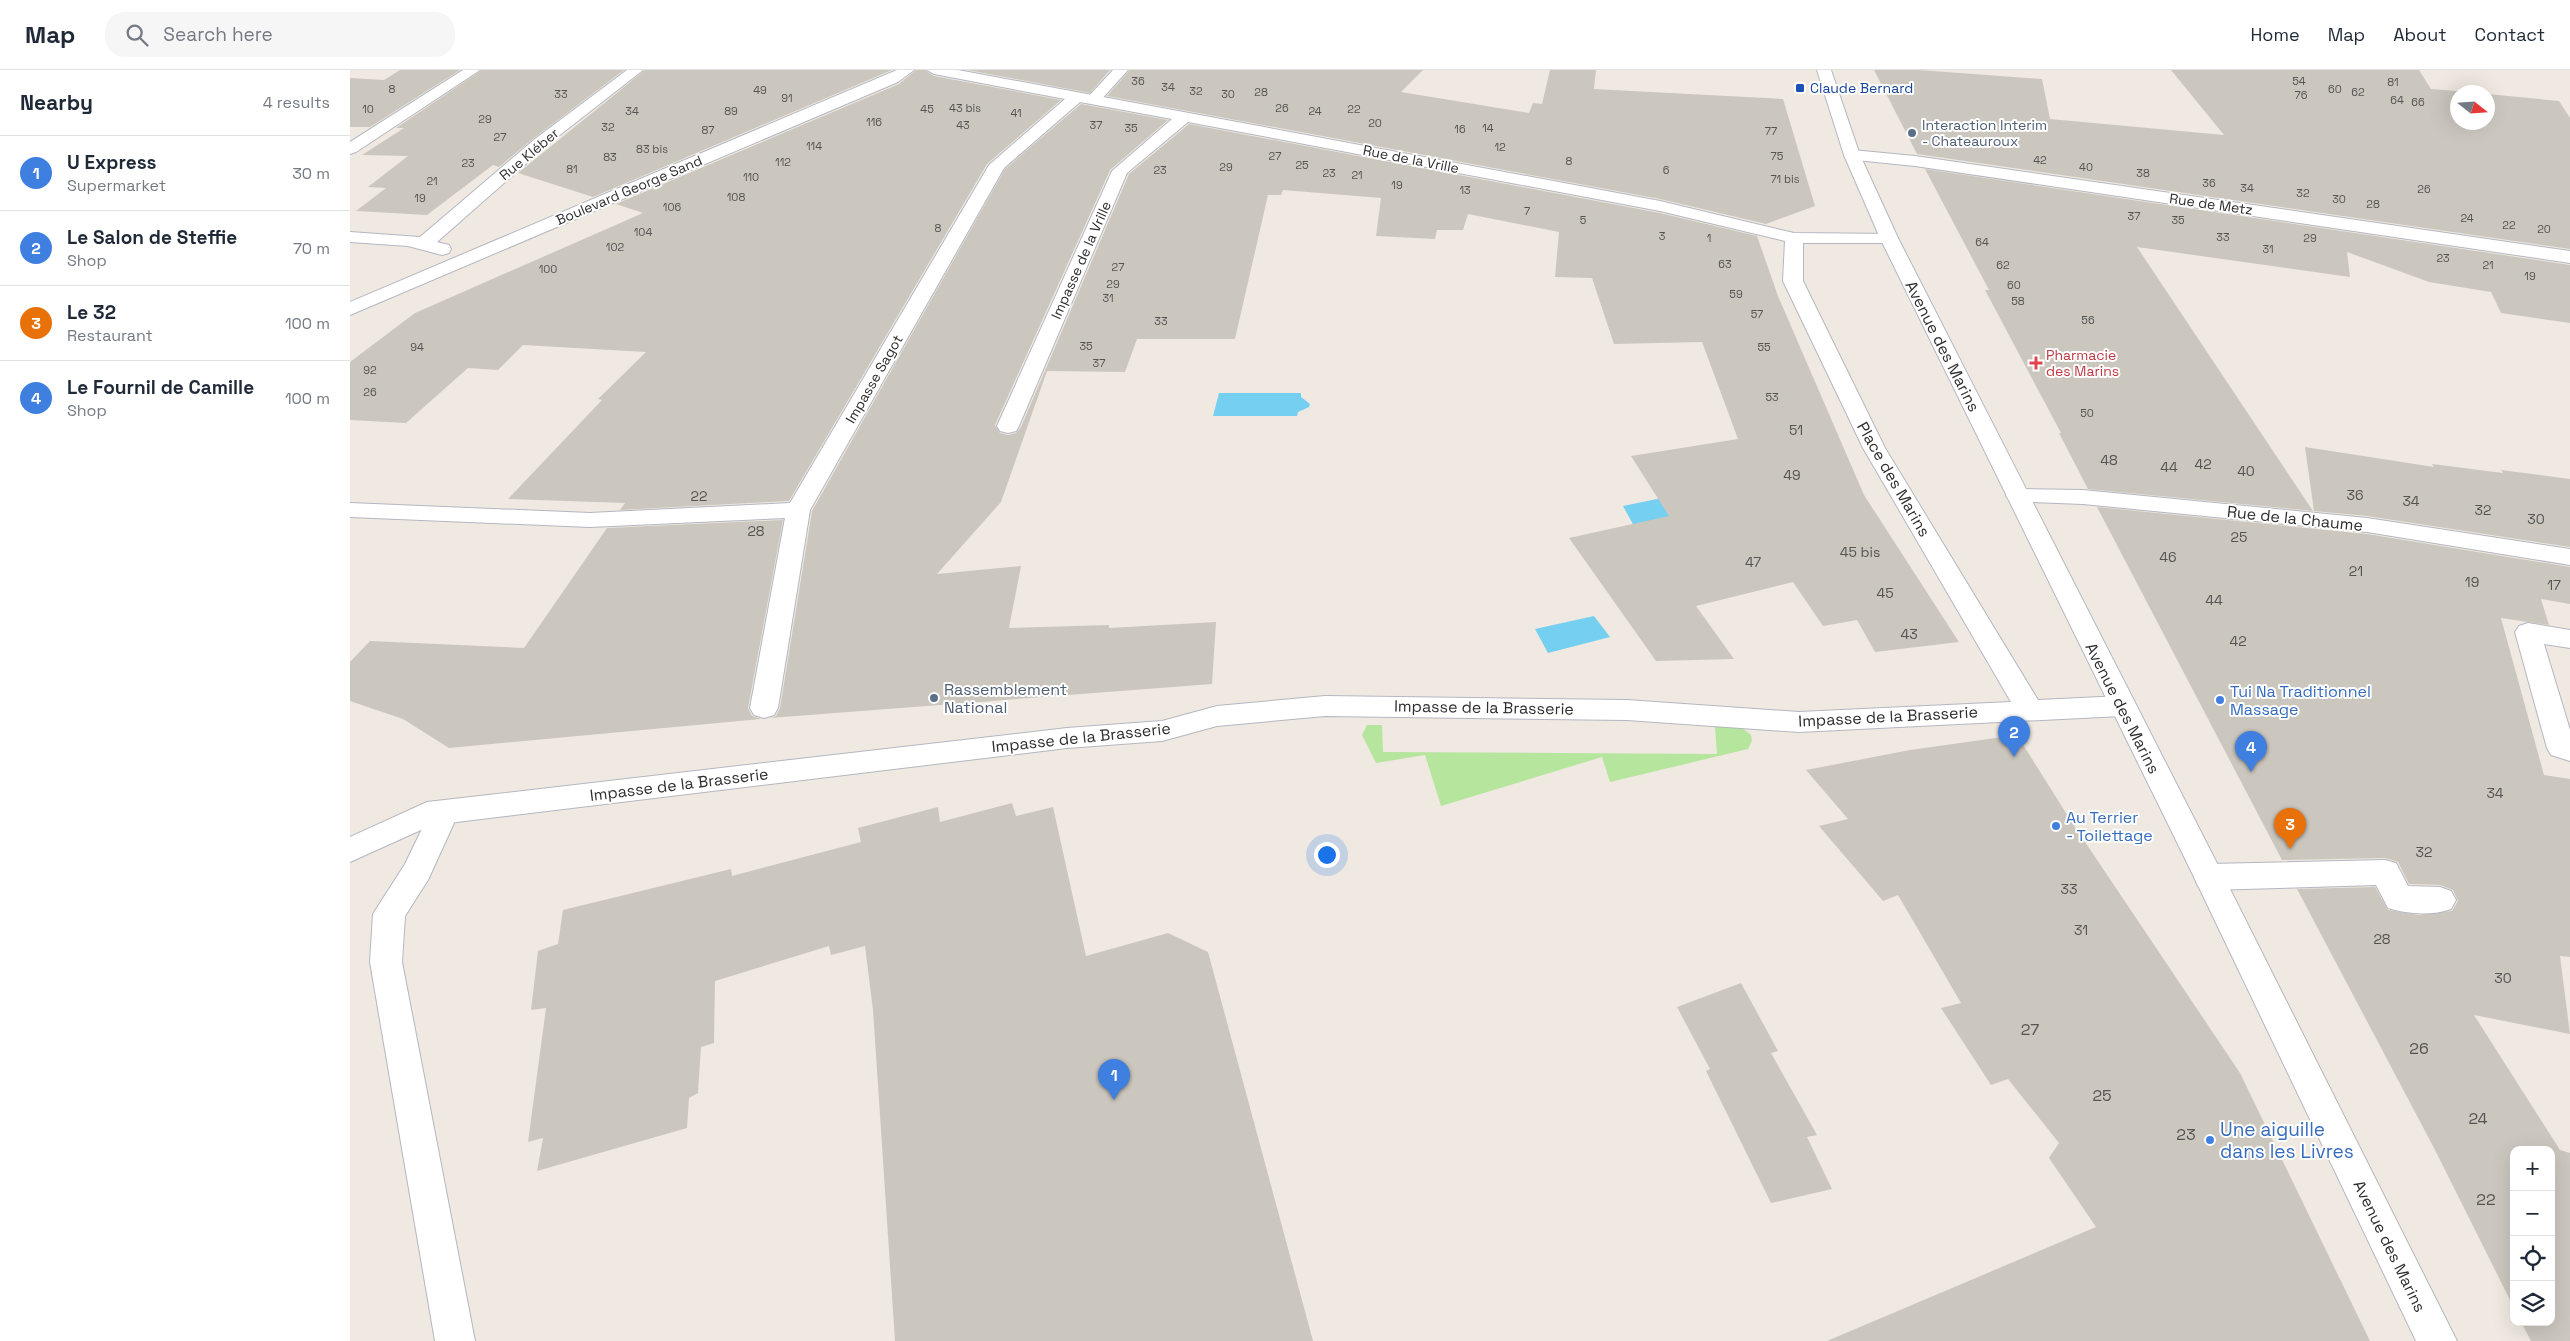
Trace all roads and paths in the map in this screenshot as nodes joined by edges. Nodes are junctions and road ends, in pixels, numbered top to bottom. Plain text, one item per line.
1 (473, 70) edge
2 (636, 70) edge
3 (907, 70) edge
4 (934, 70) edge
5 (1121, 70) edge
6 (1824, 70) edge
7 (1085, 98) junction
8 (1185, 116) junction
9 (350, 149) edge
10 (1852, 155) junction
11 (350, 237) edge
12 (1794, 238) junction
13 (1888, 238) junction
14 (426, 242) junction
15 (2570, 257) edge
16 (465, 259) junction
17 (350, 309) edge
18 (1008, 426) dead end
19 (2018, 496) junction
20 (350, 510) edge
21 (798, 510) junction
22 (2570, 557) edge
23 (2570, 639) edge
24 (2122, 706) junction
25 (764, 708) dead end
26 (2029, 709) junction
27 (2570, 750) edge
28 (444, 812) junction
29 (350, 850) edge
30 (2209, 876) junction
31 (2440, 900) dead end
32 (455, 1341) edge
33 (2437, 1341) edge

1 - 9 street
2 - 14 street, Rue Kléber
3 - 16 street, Boulevard George Sand
4 - 7 street, Rue de la Vrille
5 - 7 street, Impasse Sagot
6 - 10 street, Avenue des Marins
7 - 8 street, Rue de la Vrille
7 - 21 street, Impasse Sagot
8 - 12 street, Rue de la Vrille
8 - 18 street, Impasse de la Vrille
10 - 13 street, Avenue des Marins
10 - 15 street, Rue de Metz
11 - 14 street
12 - 13 street, Rue de la Vrille
12 - 26 street, Place des Marins
13 - 19 street, Avenue des Marins
14 - 16 street
16 - 17 street, Boulevard George Sand
19 - 22 street, Rue de la Chaume
19 - 24 street, Avenue des Marins
20 - 21 street
21 - 25 street, Impasse Sagot
23 - 27 street
24 - 26 street, Impasse de la Brasserie
24 - 30 street, Avenue des Marins
26 - 28 street, Impasse de la Brasserie
28 - 29 street, Impasse de la Brasserie
28 - 32 street
30 - 31 street
30 - 33 street, Avenue des Marins

